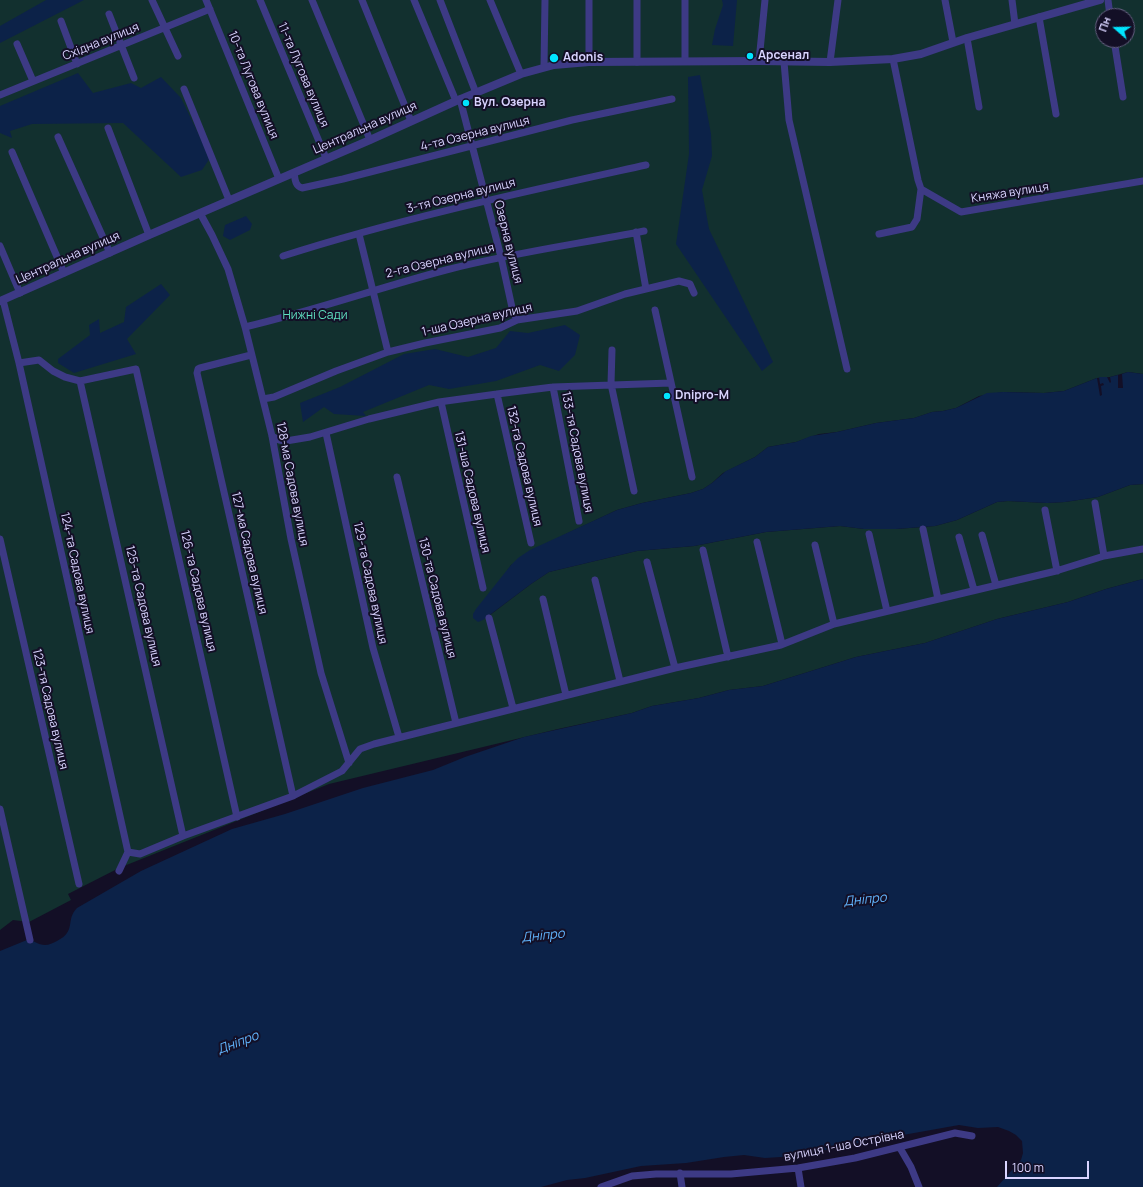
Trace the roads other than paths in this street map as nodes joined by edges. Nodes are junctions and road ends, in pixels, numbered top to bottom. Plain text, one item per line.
1 (152, 0) edge
2 (206, 0) edge
3 (260, 0) edge
4 (312, 0) edge
5 (362, 0) edge
6 (414, 0) edge
7 (440, 0) edge
8 (490, 0) edge
9 (545, 0) edge
10 (589, 0) edge
11 (637, 0) edge
12 (685, 0) edge
13 (765, 0) edge
14 (838, 0) edge
15 (945, 0) edge
16 (1012, 0) edge
17 (1094, 1) edge
18 (210, 9) junction
19 (108, 14) dead end
20 (1039, 17) junction
21 (61, 21) dead end
22 (1015, 24) junction
23 (165, 28) junction
24 (967, 38) junction
25 (953, 42) junction
26 (17, 44) dead end
27 (121, 46) junction
28 (1115, 48) edge
29 (178, 56) dead end
30 (894, 59) junction
31 (685, 61) junction
32 (759, 61) junction
33 (589, 62) junction
34 (637, 62) junction
35 (784, 62) junction
36 (830, 62) junction
37 (77, 64) junction
38 (544, 67) junction
39 (522, 74) junction
40 (134, 78) dead end
41 (33, 81) junction
42 (184, 89) dead end
43 (476, 93) junction
44 (0, 95) edge
45 (1123, 97) dead end
46 (672, 99) dead end
47 (458, 100) junction
48 (979, 107) dead end
49 (1056, 114) dead end
50 (411, 121) junction
51 (108, 128) dead end
52 (58, 137) dead end
53 (370, 140) junction
54 (472, 145) junction
55 (12, 152) dead end
56 (326, 158) junction
57 (646, 165) dead end
58 (294, 173) junction
59 (279, 179) junction
60 (1143, 181) edge
61 (921, 189) junction
62 (229, 200) junction
63 (486, 200) junction
64 (200, 213) junction
65 (644, 231) dead end
66 (636, 232) junction
67 (359, 234) junction
68 (879, 234) dead end
69 (149, 235) junction
70 (0, 246) edge
71 (110, 253) junction
72 (283, 256) dead end
73 (501, 257) junction
74 (64, 273) junction
75 (646, 289) junction
76 (374, 290) junction
77 (20, 293) junction
78 (694, 293) dead end
79 (1, 300) edge
80 (655, 310) dead end
81 (517, 320) junction
82 (245, 327) junction
83 (612, 350) dead end
84 (388, 352) junction
85 (251, 355) junction
86 (19, 363) junction
87 (847, 369) dead end
88 (80, 381) junction
89 (671, 383) junction
90 (611, 384) junction
91 (553, 387) junction
92 (497, 394) junction
93 (263, 399) junction
94 (441, 402) junction
95 (326, 433) junction
96 (272, 436) junction
97 (397, 477) dead end
98 (692, 477) dead end
99 (634, 491) dead end
100 (1095, 504) dead end
101 (1045, 510) dead end
102 (579, 521) dead end
103 (923, 529) dead end
104 (869, 534) dead end
105 (982, 535) dead end
106 (959, 537) dead end
107 (0, 539) edge
108 (757, 542) dead end
109 (531, 544) dead end
110 (815, 545) dead end
111 (1143, 549) edge
112 (703, 550) dead end
113 (1104, 556) junction
114 (648, 562) dead end
115 (1057, 571) junction
116 (595, 580) dead end
117 (996, 585) junction
118 (483, 588) dead end
119 (974, 590) junction
120 (543, 599) dead end
121 (938, 599) junction
122 (887, 611) junction
123 (489, 618) dead end
124 (834, 624) junction
125 (782, 644) junction
126 (728, 657) junction
127 (675, 668) junction
128 (620, 681) junction
129 (566, 695) junction
130 (513, 708) junction
131 (456, 723) junction
132 (398, 737) junction
133 (349, 763) junction
134 (293, 796) junction
135 (0, 809) edge
136 (237, 817) junction
137 (183, 836) junction
138 (128, 852) junction
139 (119, 871) dead end
140 (79, 884) dead end
141 (30, 940) dead end
142 (972, 1136) dead end
143 (900, 1148) junction
144 (798, 1168) junction
145 (680, 1173) junction
146 (604, 1187) edge
147 (682, 1187) edge
148 (801, 1187) edge
149 (919, 1187) edge

1 - 23 street
2 - 18 street, 10-та Лугова вулиця
3 - 56 street, 11-та Лугова вулиця
4 - 53 street
5 - 50 street
6 - 47 street, Озерна вулиця
7 - 43 street
8 - 39 street
9 - 38 street
10 - 33 street
11 - 34 street
12 - 31 street
13 - 32 street
14 - 36 street
15 - 25 street
16 - 22 street
17 - 20 street, Центральна вулиця
18 - 23 street, Східна вулиця
18 - 59 street, 10-та Лугова вулиця
19 - 27 street
20 - 22 street, Центральна вулиця
20 - 49 street
21 - 37 street
22 - 24 street, Центральна вулиця
23 - 27 street, Східна вулиця
23 - 29 street
24 - 25 street, Центральна вулиця
24 - 48 street
25 - 30 street, Центральна вулиця
26 - 41 street
27 - 37 street, Східна вулиця
27 - 40 street
28 - 45 street
30 - 36 street, Центральна вулиця
30 - 61 street
31 - 32 street, Центральна вулиця
31 - 34 street, Центральна вулиця
32 - 35 street, Центральна вулиця
33 - 34 street, Центральна вулиця
33 - 38 street, Центральна вулиця
35 - 36 street, Центральна вулиця
35 - 87 street
37 - 41 street, Східна вулиця
38 - 39 street, Центральна вулиця
39 - 43 street, Центральна вулиця
41 - 44 street, Східна вулиця
42 - 62 street
43 - 47 street, Центральна вулиця
46 - 54 street, 4-та Озерна вулиця
47 - 50 street, Центральна вулиця
47 - 54 street, Озерна вулиця
50 - 53 street, Центральна вулиця
51 - 69 street
52 - 71 street
53 - 56 street, Центральна вулиця
54 - 58 street, 4-та Озерна вулиця
54 - 63 street, Озерна вулиця
55 - 74 street
56 - 58 street, Центральна вулиця
57 - 63 street, 3-тя Озерна вулиця
58 - 59 street, Центральна вулиця
59 - 62 street, Центральна вулиця
60 - 61 street, Княжа вулиця
61 - 68 street
62 - 64 street, Центральна вулиця
63 - 67 street, 3-тя Озерна вулиця
63 - 73 street, Озерна вулиця
64 - 69 street, Центральна вулиця
64 - 82 street, 128-ма Садова вулиця
65 - 66 street, 2-га Озерна вулиця
66 - 73 street, 2-га Озерна вулиця
66 - 75 street
67 - 72 street, 3-тя Озерна вулиця
67 - 76 street
69 - 71 street, Центральна вулиця
70 - 77 street
71 - 74 street, Центральна вулиця
73 - 76 street, 2-га Озерна вулиця
73 - 81 street, Озерна вулиця
74 - 77 street, Центральна вулиця
75 - 78 street, 1-ша Озерна вулиця
75 - 81 street, 1-ша Озерна вулиця
76 - 82 street, 2-га Озерна вулиця
76 - 84 street
77 - 79 street, Центральна вулиця
79 - 86 street, 124-та Садова вулиця
80 - 89 street
81 - 84 street, 1-ша Озерна вулиця
82 - 85 street, 128-ма Садова вулиця
83 - 90 street
84 - 93 street, 1-ша Озерна вулиця
85 - 93 street, 128-ма Садова вулиця
85 - 134 street, 127-ма Садова вулиця
86 - 88 street
86 - 138 street, 124-та Садова вулиця
88 - 136 street, 126-та Садова вулиця
88 - 137 street, 125-та Садова вулиця
89 - 90 street
89 - 98 street
90 - 91 street
90 - 99 street
91 - 92 street
91 - 102 street, 133-тя Садова вулиця
92 - 94 street
92 - 109 street, 132-га Садова вулиця
93 - 96 street, 128-ма Садова вулиця
94 - 95 street
94 - 118 street, 131-ша Садова вулиця
95 - 96 street
95 - 132 street, 129-та Садова вулиця
96 - 133 street, 128-ма Садова вулиця
97 - 131 street, 130-та Садова вулиця
100 - 113 street
101 - 115 street
103 - 121 street
104 - 122 street
105 - 117 street
106 - 119 street
107 - 140 street, 123-тя Садова вулиця
108 - 125 street
110 - 124 street
111 - 113 street
112 - 126 street
113 - 115 street
114 - 127 street
115 - 117 street
116 - 128 street
117 - 119 street
119 - 121 street
120 - 129 street
121 - 122 street
122 - 124 street
123 - 130 street
124 - 125 street
125 - 126 street
126 - 127 street
127 - 128 street
128 - 129 street
129 - 130 street
130 - 131 street
131 - 132 street
132 - 133 street
133 - 134 street
134 - 136 street
135 - 141 street
136 - 137 street
137 - 138 street
138 - 139 street
142 - 143 street, вулиця 1-ша Острівна
143 - 144 street, вулиця 1-ша Острівна
143 - 149 street
144 - 145 street, вулиця 1-ша Острівна
144 - 148 street
145 - 146 street, вулиця 1-ша Острівна
145 - 147 street

